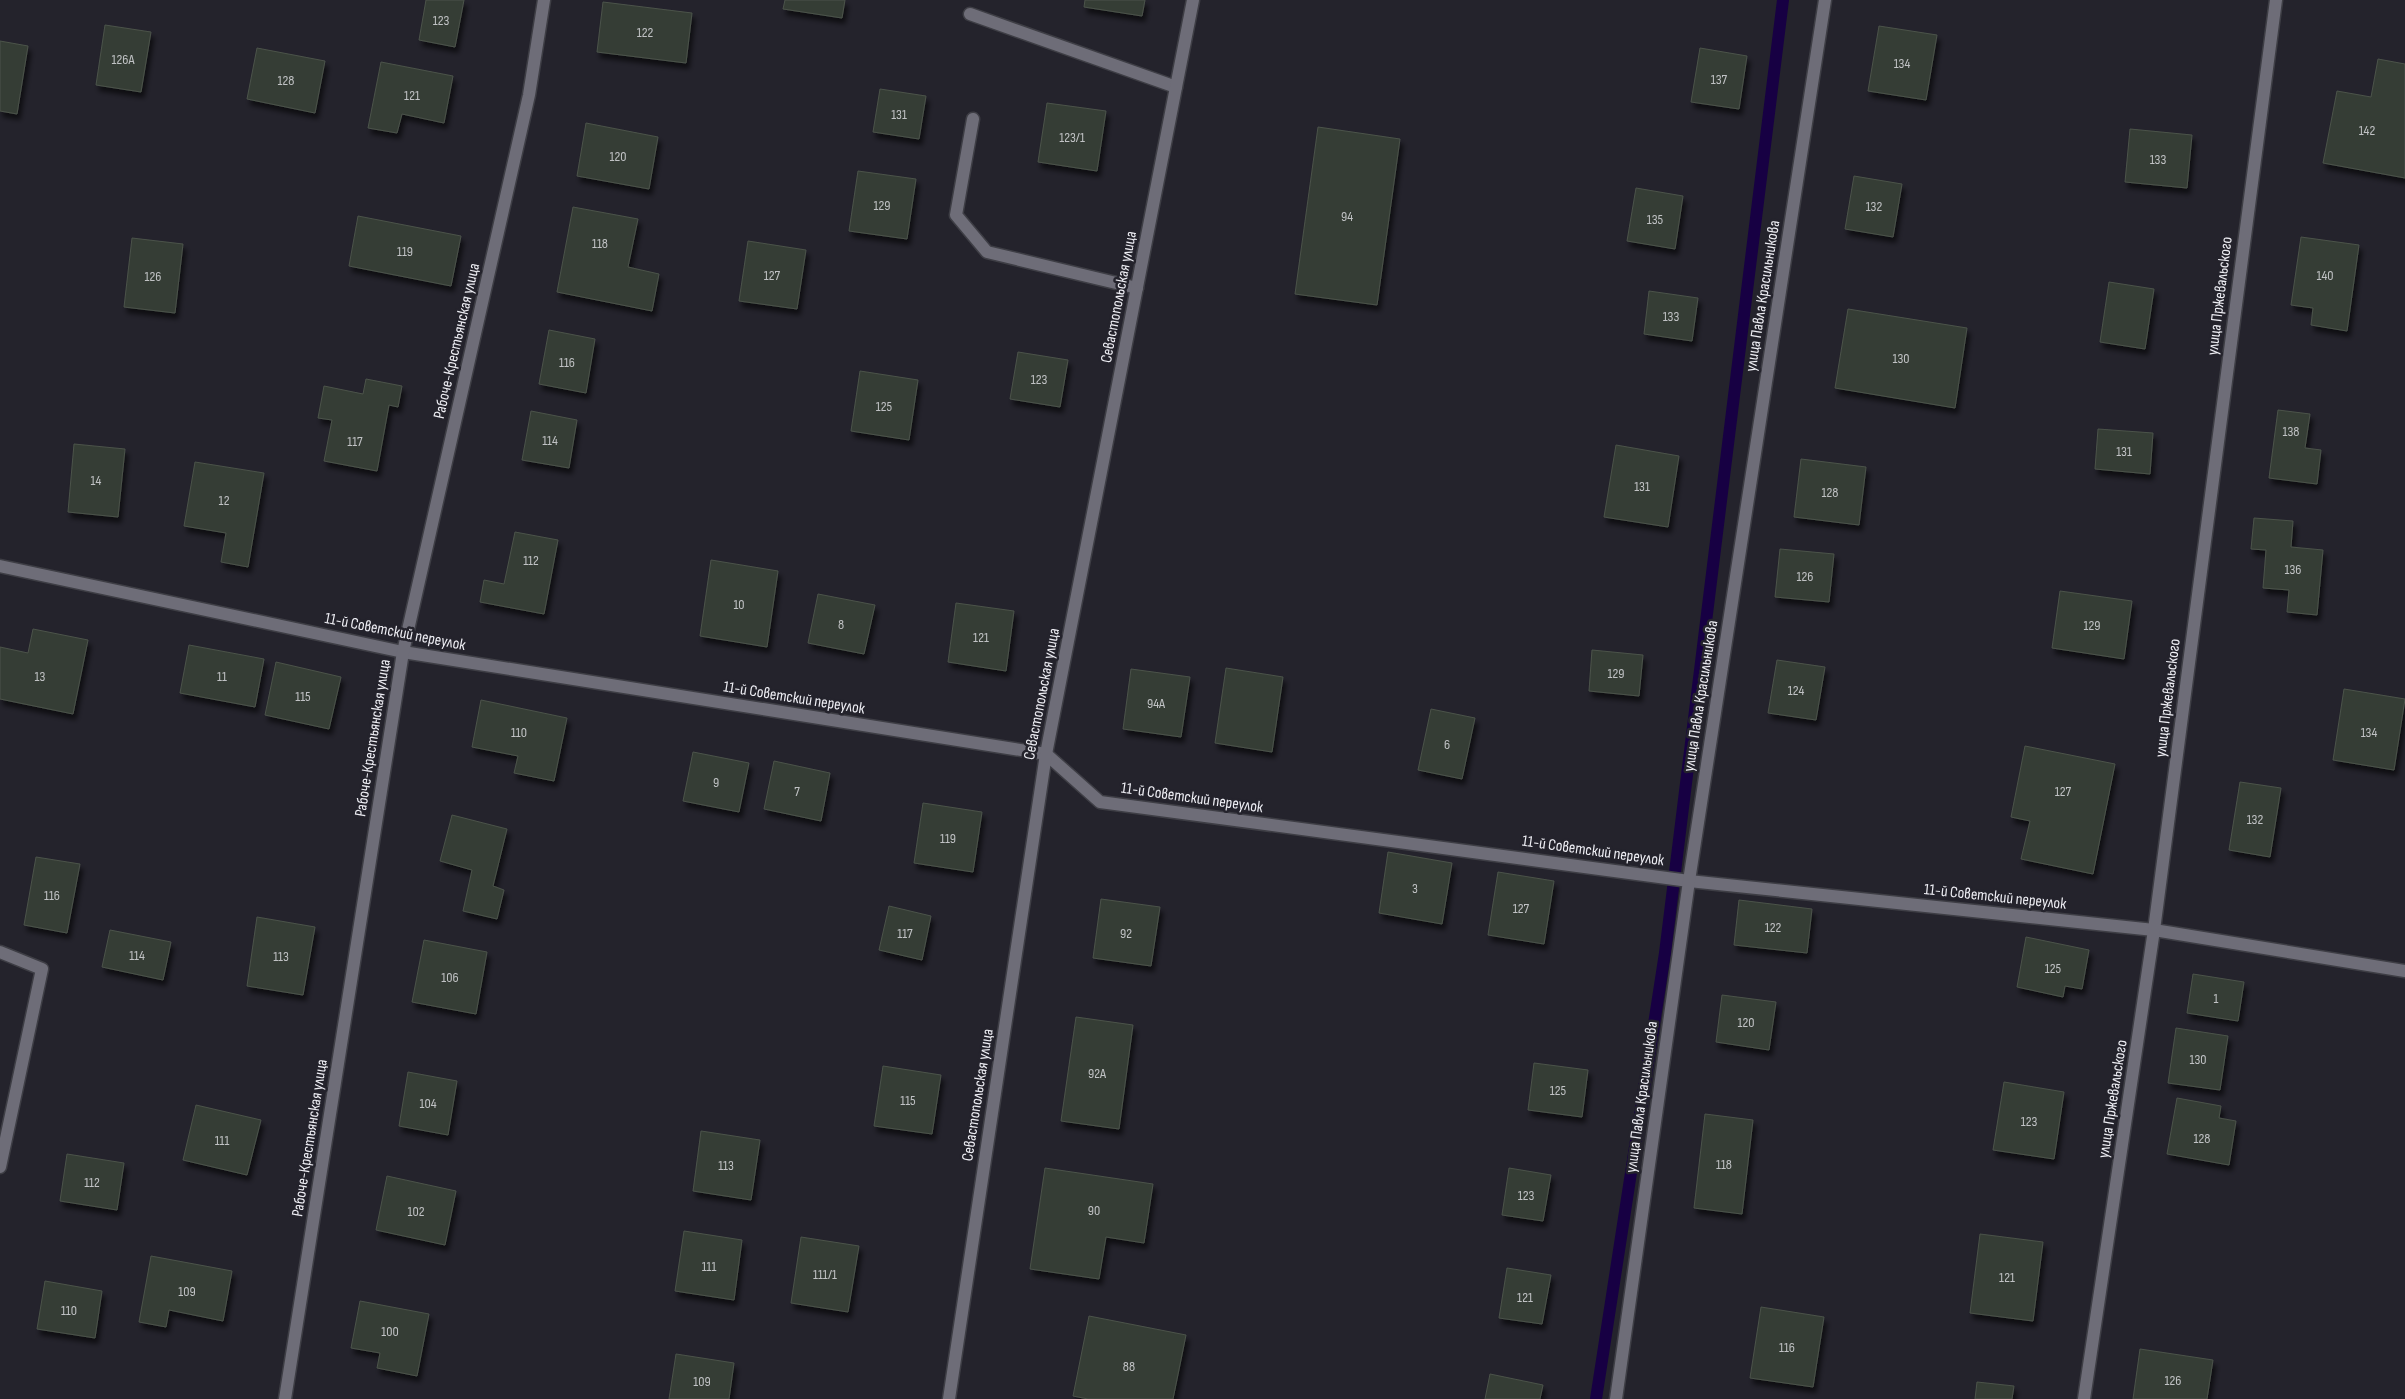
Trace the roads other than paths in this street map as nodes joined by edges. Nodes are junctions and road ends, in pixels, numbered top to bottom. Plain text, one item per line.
1 (544, 0) edge
2 (1193, 0) edge
3 (1825, 0) edge
4 (2276, 0) edge
5 (970, 14) dead end
6 (1176, 87) junction
7 (973, 119) dead end
8 (1137, 288) junction
9 (0, 566) edge
10 (403, 652) junction
11 (1046, 754) junction
12 (1689, 880) junction
13 (2154, 930) junction
14 (0, 952) edge
15 (2405, 971) edge
16 (0, 1167) edge
17 (285, 1399) edge
18 (949, 1399) edge
19 (1616, 1399) edge
20 (2084, 1399) edge

1 - 10 street, Рабоче-Крестьянская улица
2 - 6 street, Севастопольская улица
3 - 12 street, улица Павла Красильникова
4 - 13 street, улица Пржевальского
5 - 6 street
6 - 8 street, Севастопольская улица
7 - 8 street
8 - 11 street, Севастопольская улица
9 - 10 street, 11-й Советский переулок
10 - 11 street, 11-й Советский переулок
10 - 17 street, Рабоче-Крестьянская улица
11 - 12 street, 11-й Советский переулок
11 - 18 street, Севастопольская улица
12 - 13 street, 11-й Советский переулок
12 - 19 street, улица Павла Красильникова
13 - 15 street, 11-й Советский переулок
13 - 20 street, улица Пржевальского
14 - 16 street

